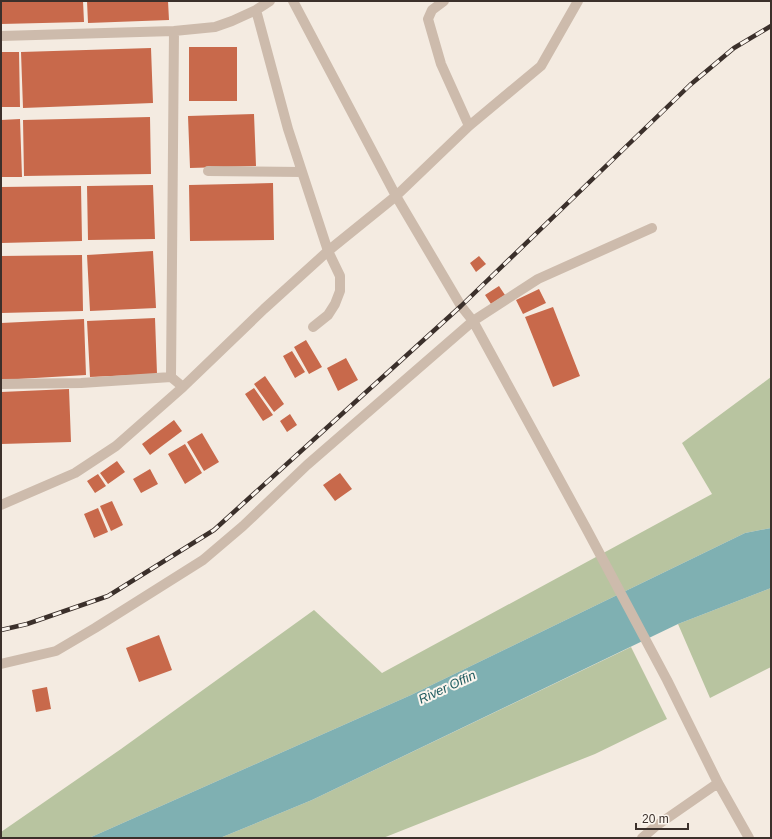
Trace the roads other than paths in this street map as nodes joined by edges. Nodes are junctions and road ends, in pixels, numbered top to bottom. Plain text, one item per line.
1 (270, 1) edge
2 (293, 1) edge
3 (444, 1) edge
4 (578, 1) edge
5 (256, 10) junction
6 (174, 31) junction
7 (1, 36) edge
8 (469, 126) junction
9 (208, 171) dead end
10 (302, 172) junction
11 (396, 196) junction
12 (652, 228) dead end
13 (328, 251) junction
14 (473, 321) junction
15 (313, 327) dead end
16 (171, 377) junction
17 (1, 384) edge
18 (183, 387) junction
19 (1, 505) edge
20 (1, 664) edge
21 (718, 783) junction
22 (642, 838) edge
23 (749, 838) edge

1 - 5 street
2 - 11 street
3 - 8 street
4 - 8 street
5 - 6 street
5 - 10 street
6 - 7 street
6 - 16 street
8 - 11 street
9 - 10 street
10 - 13 street
11 - 13 street
11 - 14 street
12 - 14 street
13 - 15 street
13 - 18 street
14 - 20 street
14 - 21 street
16 - 17 street
16 - 18 street
18 - 19 street
21 - 22 street
21 - 23 street

